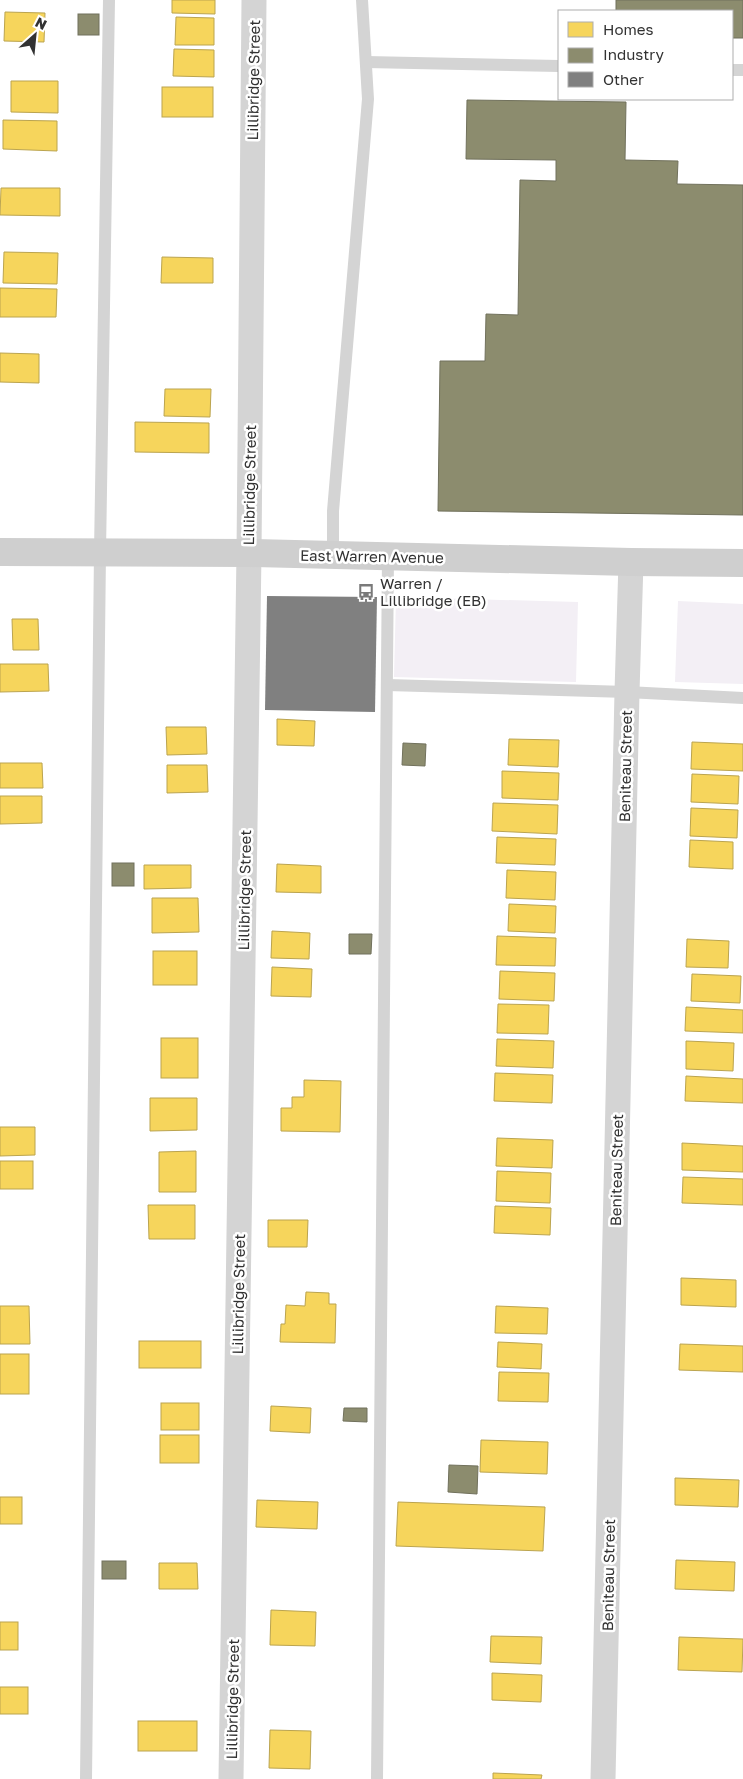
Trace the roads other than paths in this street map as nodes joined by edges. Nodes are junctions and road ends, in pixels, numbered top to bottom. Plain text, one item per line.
1 (109, 0) edge
2 (254, 0) edge
3 (362, 0) edge
4 (366, 62) junction
5 (558, 66) edge
6 (0, 552) edge
7 (100, 552) junction
8 (248, 553) junction
9 (333, 555) junction
10 (388, 556) junction
11 (631, 562) junction
12 (743, 563) edge
13 (387, 685) junction
14 (627, 692) junction
15 (743, 698) edge
16 (86, 1779) edge
17 (231, 1779) edge
18 (377, 1779) edge
19 (603, 1779) edge

1 - 7 lane
2 - 8 street, Lillibridge Street
3 - 4 lane
4 - 5 lane
4 - 9 lane
6 - 7 main road, East Warren Avenue
7 - 8 main road, East Warren Avenue
7 - 16 lane
8 - 9 main road, East Warren Avenue
8 - 17 street, Lillibridge Street
9 - 10 main road, East Warren Avenue
10 - 11 main road, East Warren Avenue
10 - 13 lane
11 - 12 main road, East Warren Avenue
11 - 14 street, Beniteau Street
13 - 14 lane
13 - 18 lane
14 - 15 lane
14 - 19 street, Beniteau Street

